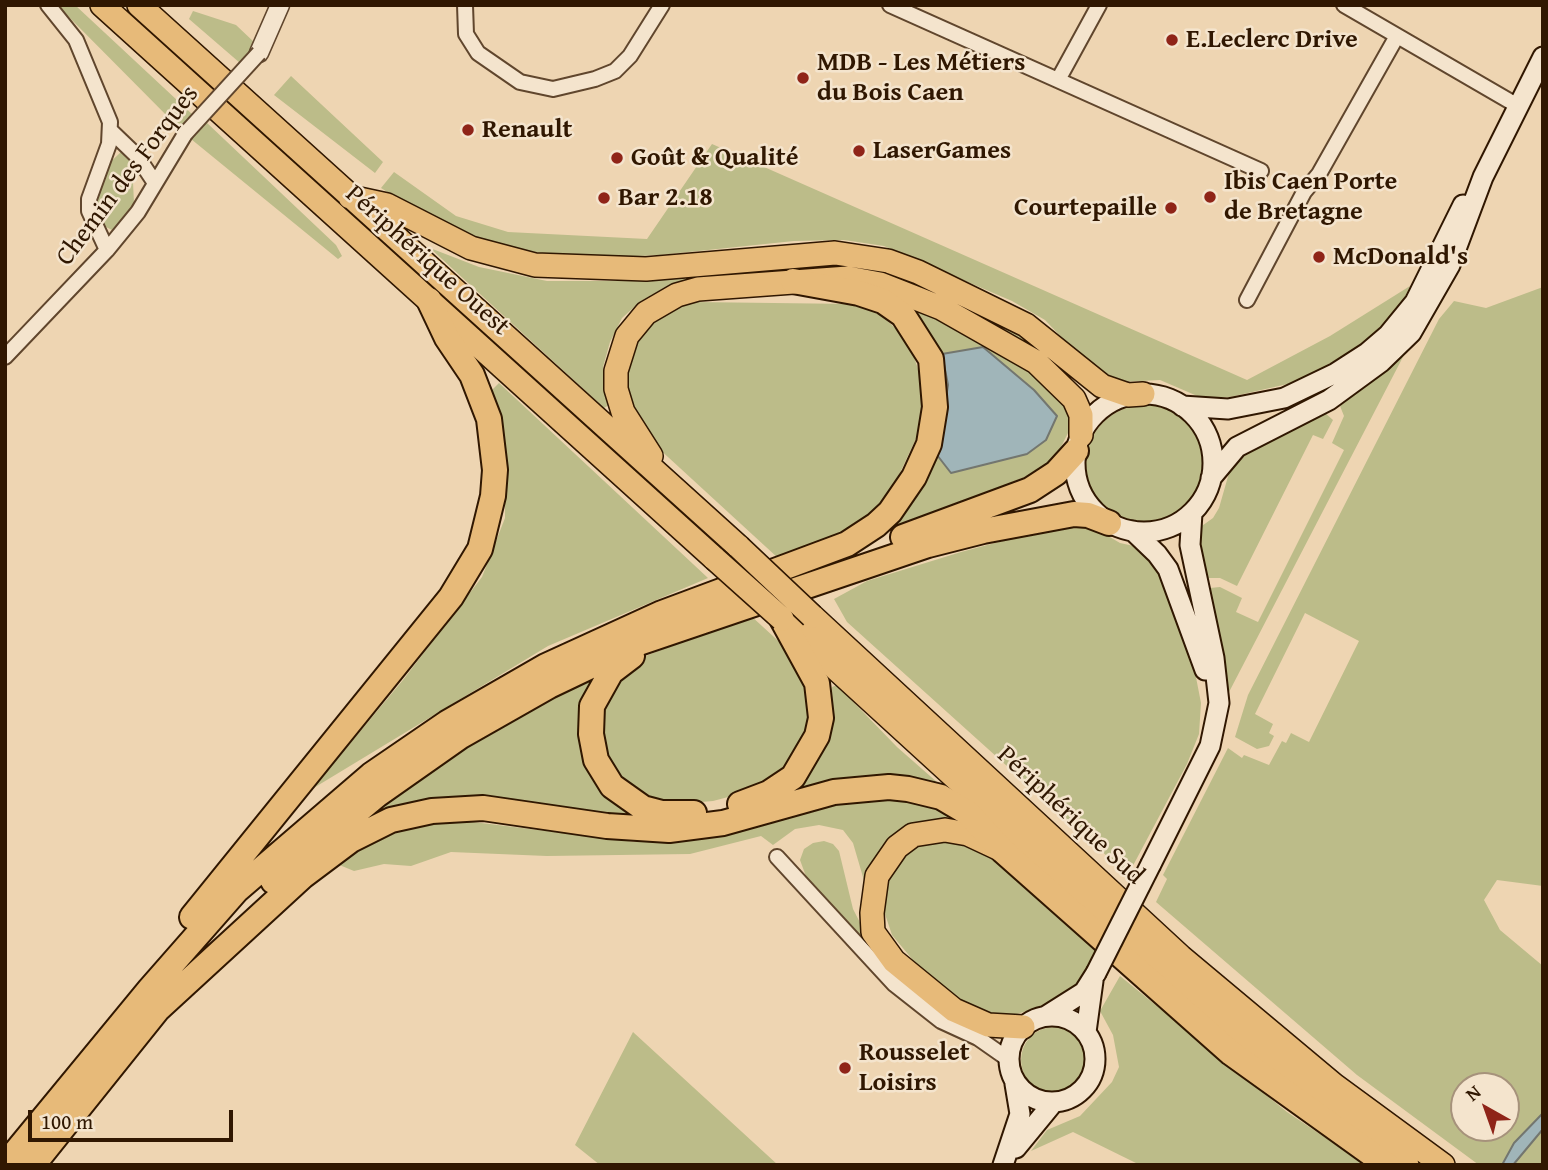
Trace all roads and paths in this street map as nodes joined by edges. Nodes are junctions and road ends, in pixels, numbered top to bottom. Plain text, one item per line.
1 (48, 5) edge
2 (102, 5) edge
3 (139, 5) edge
4 (280, 5) edge
5 (465, 5) edge
6 (663, 5) edge
7 (890, 5) edge
8 (1100, 5) edge
9 (1345, 5) edge
10 (1397, 37) junction
11 (259, 53) joint
12 (1543, 57) edge
13 (1058, 80) junction
14 (1518, 106) junction
15 (112, 132) junction
16 (1262, 171) dead end
17 (1483, 177) junction
18 (155, 183) junction
19 (350, 197) junction
20 (107, 250) junction
21 (793, 281) junction
22 (429, 300) junction
23 (1247, 300) dead end
24 (5, 357) edge
25 (1143, 394) junction
26 (1182, 406) junction
27 (1079, 443) junction
28 (1211, 478) junction
29 (675, 489) junction
30 (1192, 513) junction
31 (1109, 523) junction
32 (1133, 531) junction
33 (715, 559) joint
34 (662, 613) junction
35 (718, 615) junction
36 (782, 620) junction
37 (1200, 765) junction
38 (1003, 851) junction
39 (777, 857) dead end
40 (1095, 975) junction
41 (156, 1012) junction
42 (1046, 1016) junction
43 (1023, 1027) junction
44 (1086, 1032) junction
45 (1008, 1059) junction
46 (1016, 1084) junction
47 (69, 1086) junction
48 (1053, 1103) junction
49 (1004, 1164) edge
50 (5, 1165) edge
51 (33, 1165) edge
52 (1387, 1165) edge
53 (1407, 1165) edge
54 (1443, 1165) edge

1 - 15 street
2 - 22 highway, Périphérique Ouest
3 - 19 highway, Périphérique Ouest
4 - 11 street
5 - 6 street
7 - 13 street
8 - 13 street
9 - 10 street
10 - 14 street
10 - 23 street
11 - 18 street, Chemin des Forques, bridge
12 - 14 main road
13 - 16 street
14 - 17 main road
15 - 18 street
15 - 20 street
17 - 26 main road
17 - 28 main road
18 - 20 street, Chemin des Forques
19 - 25 highway
19 - 29 highway, Périphérique Ouest
20 - 24 street, Chemin des Forques
21 - 27 highway
21 - 29 highway
21 - 34 highway
22 - 33 highway, Périphérique Ouest
22 - 47 highway
25 - 26 main road
25 - 27 main road
26 - 28 main road
27 - 31 main road
27 - 34 highway
28 - 30 main road
29 - 54 highway, Périphérique Sud, bridge
30 - 32 main road
30 - 37 main road
31 - 32 main road
31 - 35 highway
32 - 37 main road
33 - 36 highway, Périphérique Sud, bridge
34 - 47 highway
35 - 36 highway
35 - 41 highway
36 - 53 highway, Périphérique Sud
37 - 40 main road, bridge
38 - 41 highway
38 - 43 highway
38 - 52 highway
39 - 45 street
40 - 42 main road
40 - 44 main road
41 - 51 highway
42 - 43 main road
42 - 44 main road
43 - 45 main road
44 - 48 main road
45 - 46 main road
46 - 48 main road
46 - 49 main road
47 - 50 highway
48 - 49 main road

